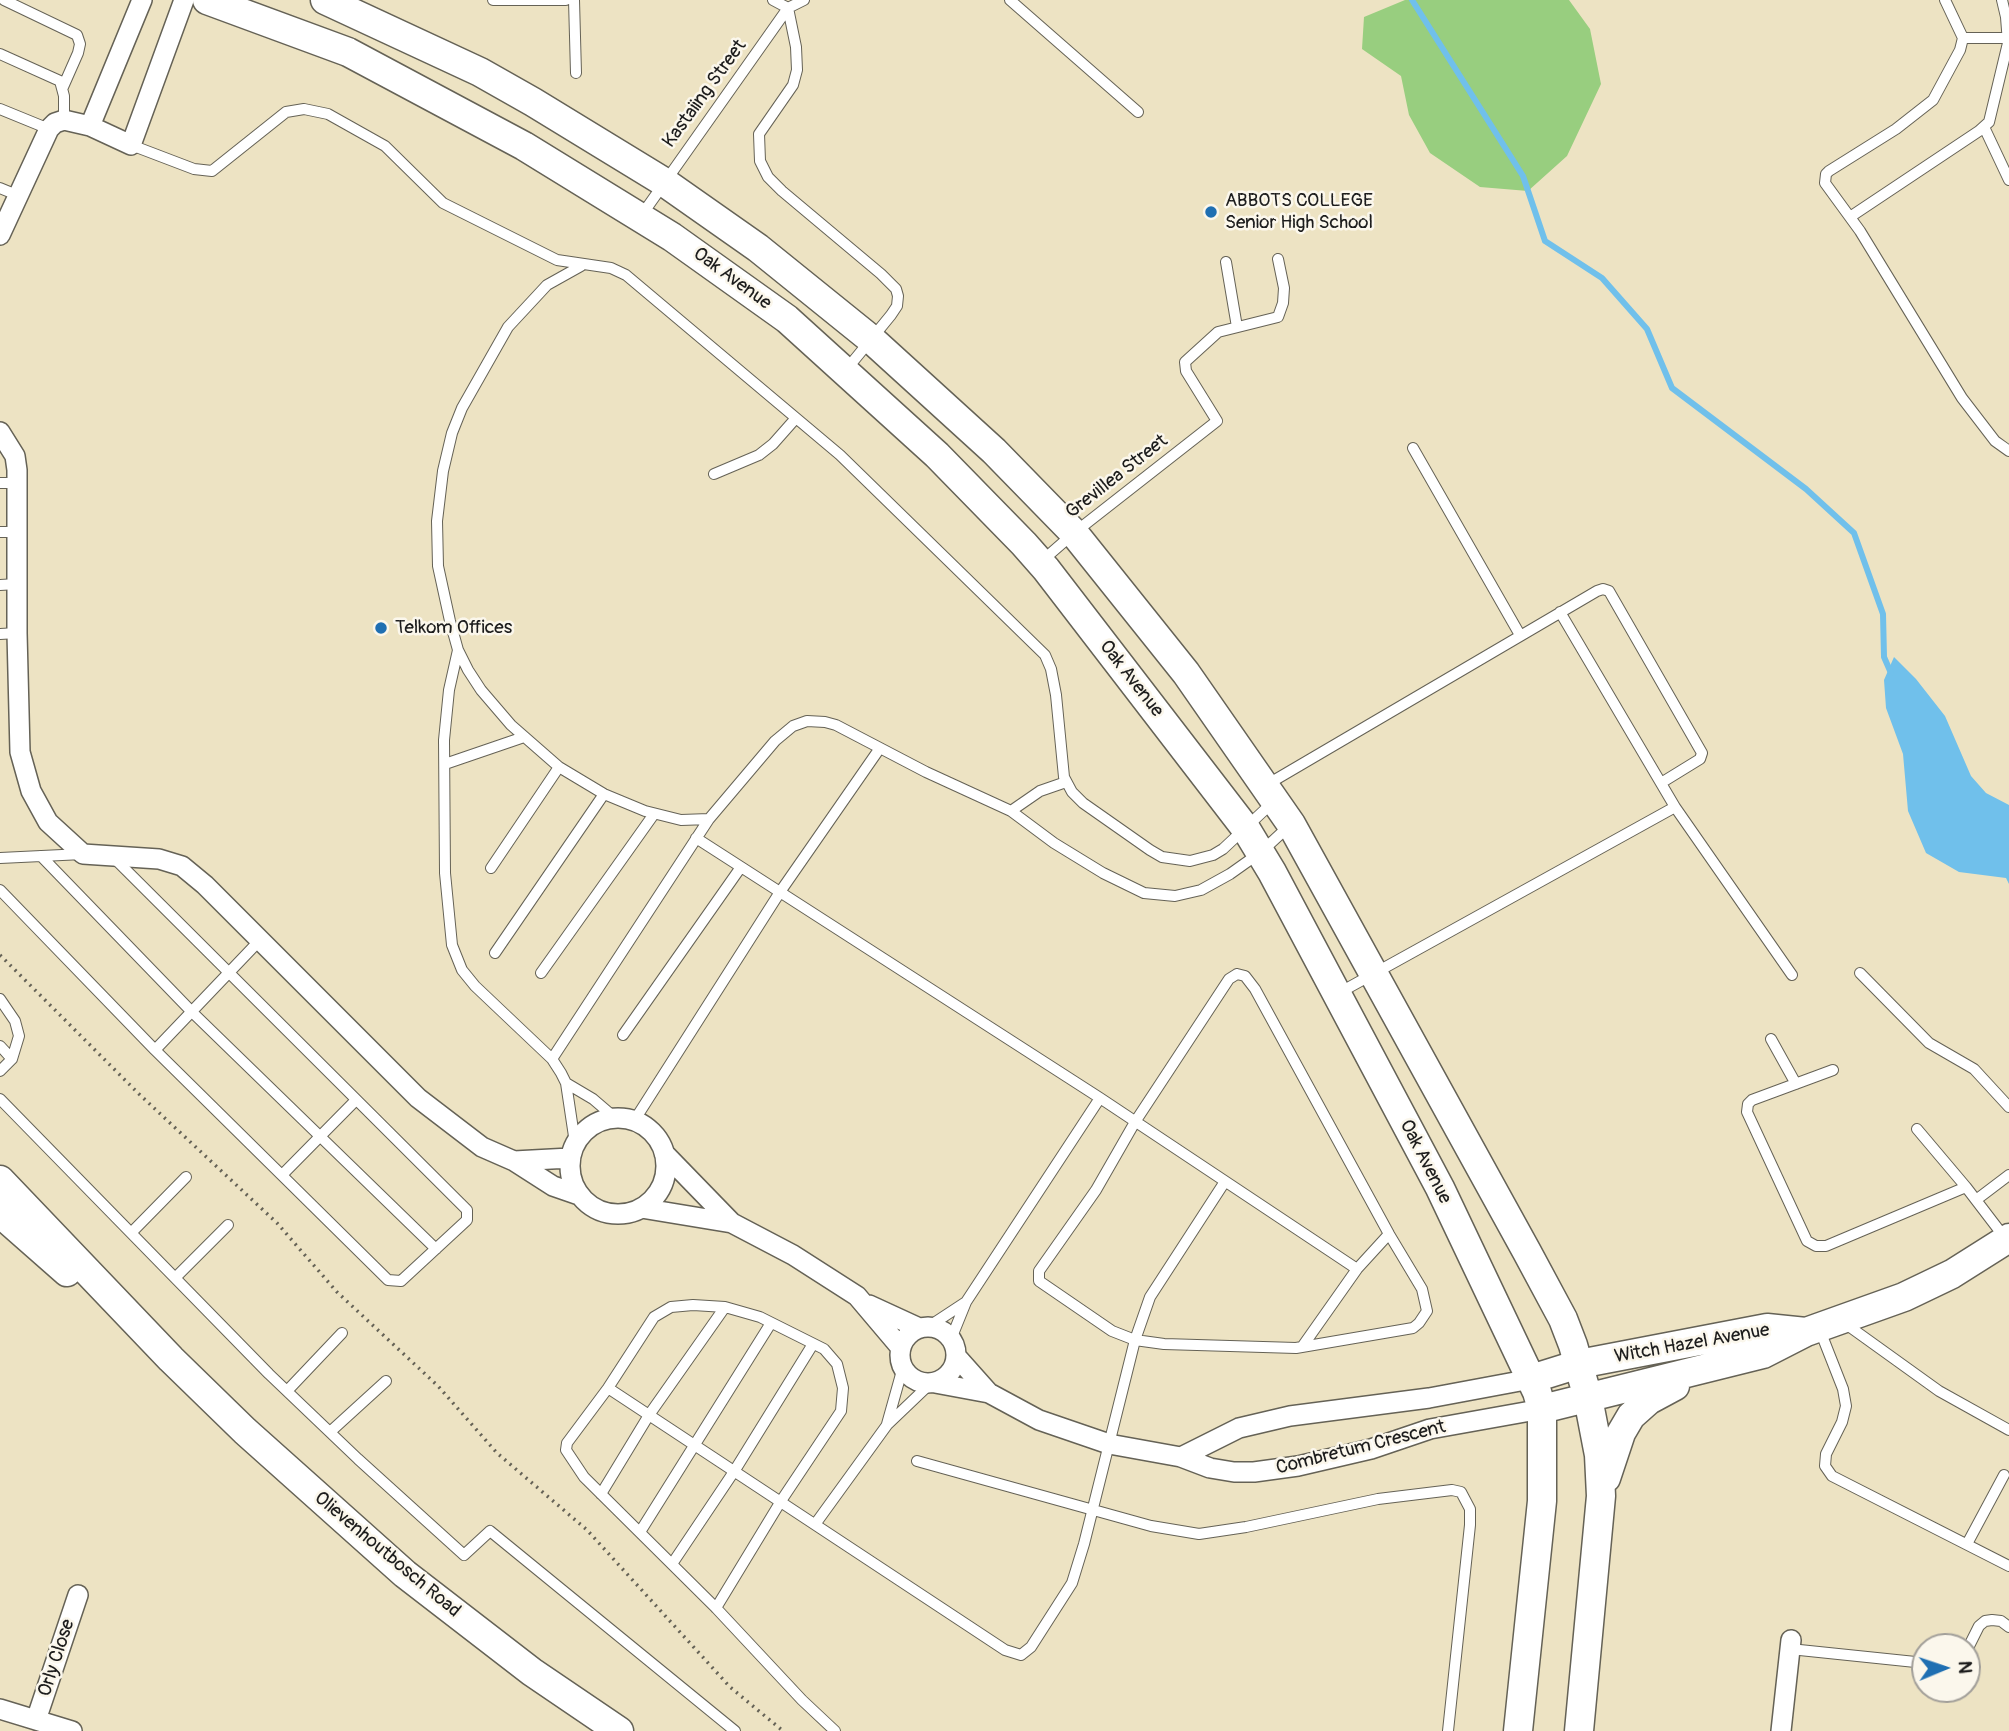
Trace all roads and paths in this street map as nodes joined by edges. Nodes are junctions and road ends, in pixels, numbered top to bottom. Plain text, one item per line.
1 (5, 0) edge
2 (142, 0) edge
3 (184, 0) edge
4 (207, 0) edge
5 (325, 0) edge
6 (493, 0) edge
7 (566, 0) edge
8 (574, 0) edge
9 (773, 0) edge
10 (804, 0) edge
11 (1010, 0) edge
12 (1945, 0) edge
13 (2002, 0) edge
14 (788, 8) junction
15 (1963, 38) junction
16 (2008, 38) edge
17 (0, 54) edge
18 (576, 73) dead end
19 (63, 87) junction
20 (0, 109) edge
21 (1138, 112) dead end
22 (56, 125) junction
23 (90, 126) junction
24 (1984, 127) junction
25 (131, 145) junction
26 (2009, 180) edge
27 (664, 182) junction
28 (8, 191) edge
29 (641, 217) junction
30 (1850, 217) junction
31 (0, 235) edge
32 (1278, 259) dead end
33 (1226, 262) dead end
34 (584, 265) junction
35 (1237, 327) junction
36 (873, 340) junction
37 (846, 370) junction
38 (796, 418) junction
39 (0, 432) edge
40 (1413, 448) dead end
41 (2009, 451) edge
42 (714, 474) dead end
43 (8, 483) edge
44 (8, 532) edge
45 (1074, 533) junction
46 (1040, 563) junction
47 (9, 584) edge
48 (1560, 612) junction
49 (8, 634) edge
50 (1520, 635) junction
51 (458, 650) junction
52 (524, 737) junction
53 (880, 748) junction
54 (445, 764) junction
55 (559, 767) junction
56 (1066, 782) junction
57 (1661, 783) junction
58 (604, 794) junction
59 (1270, 794) junction
60 (1675, 807) junction
61 (1011, 811) junction
62 (654, 814) junction
63 (709, 819) junction
64 (1291, 824) junction
65 (696, 838) junction
66 (1253, 840) junction
67 (83, 854) junction
68 (41, 856) junction
69 (112, 856) junction
70 (0, 858) edge
71 (741, 867) junction
72 (491, 868) dead end
73 (0, 890) edge
74 (780, 892) junction
75 (260, 940) junction
76 (495, 953) dead end
77 (0, 955) edge
78 (229, 973) junction
79 (541, 973) dead end
80 (1860, 973) dead end
81 (1374, 974) junction
82 (1792, 975) dead end
83 (1337, 994) junction
84 (0, 999) edge
85 (192, 1012) junction
86 (623, 1035) dead end
87 (1771, 1039) dead end
88 (0, 1046) edge
89 (155, 1051) junction
90 (12, 1059) junction
91 (552, 1059) junction
92 (1833, 1070) dead end
93 (0, 1071) edge
94 (566, 1083) junction
95 (1796, 1084) junction
96 (1100, 1098) junction
97 (0, 1100) edge
98 (356, 1100) junction
99 (2009, 1107) edge
100 (614, 1117) junction
101 (634, 1121) junction
102 (1135, 1122) junction
103 (1917, 1129) dead end
104 (320, 1136) junction
105 (572, 1151) junction
106 (664, 1153) junction
107 (514, 1161) junction
108 (1482, 1171) junction
109 (282, 1175) junction
110 (2009, 1175) edge
111 (186, 1177) dead end
112 (0, 1180) edge
113 (1224, 1183) junction
114 (1966, 1187) junction
115 (1442, 1193) junction
116 (579, 1195) junction
117 (1976, 1200) junction
118 (641, 1208) junction
119 (0, 1212) edge
120 (732, 1223) junction
121 (228, 1225) dead end
122 (131, 1233) junction
123 (1389, 1234) junction
124 (2008, 1239) edge
125 (436, 1249) junction
126 (1357, 1269) junction
127 (175, 1278) junction
128 (967, 1302) junction
129 (865, 1303) junction
130 (725, 1307) junction
131 (771, 1323) junction
132 (1822, 1327) junction
133 (924, 1328) junction
134 (342, 1333) dead end
135 (1135, 1340) junction
136 (813, 1344) junction
137 (954, 1347) junction
138 (1302, 1347) junction
139 (902, 1357) junction
140 (171, 1359) junction
141 (1579, 1364) junction
142 (1712, 1367) junction
143 (1531, 1379) junction
144 (386, 1381) dead end
145 (933, 1383) junction
146 (608, 1388) junction
147 (287, 1391) junction
148 (989, 1393) junction
149 (1588, 1398) junction
150 (1542, 1409) junction
151 (649, 1415) junction
152 (887, 1425) junction
153 (2009, 1430) edge
154 (330, 1432) junction
155 (694, 1444) junction
156 (1109, 1444) junction
157 (1181, 1457) junction
158 (917, 1461) dead end
159 (735, 1471) junction
160 (2004, 1475) dead end
161 (601, 1494) junction
162 (1601, 1496) junction
163 (781, 1501) junction
164 (1093, 1509) junction
165 (816, 1524) junction
166 (640, 1532) junction
167 (1967, 1544) junction
168 (672, 1564) junction
169 (2009, 1566) edge
170 (78, 1595) dead end
171 (716, 1608) junction
172 (2009, 1627) edge
173 (1976, 1633) edge
174 (1790, 1644) joint
175 (1911, 1661) edge
176 (0, 1709) edge
177 (36, 1720) junction
178 (72, 1731) edge
179 (619, 1731) edge
180 (735, 1731) edge
181 (783, 1731) edge
182 (835, 1731) edge
183 (1448, 1731) edge
184 (1518, 1731) edge
185 (1579, 1731) edge
186 (1781, 1731) edge

1 - 19 lane
2 - 23 street
3 - 25 street
4 - 29 street, Oak Avenue
5 - 27 street, Oak Avenue
6 - 7 lane
8 - 18 lane
9 - 14 lane
10 - 14 lane, Kastaiing Street
11 - 21 lane
12 - 15 lane
13 - 16 lane
14 - 27 lane, Kastaiing Street
14 - 36 lane
15 - 16 lane
15 - 30 lane
16 - 24 lane
17 - 19 lane
19 - 22 lane
20 - 22 lane
22 - 23 street
22 - 28 street
23 - 25 street
24 - 26 lane
24 - 30 lane
25 - 34 lane
27 - 29 lane, Kastaiing Street
27 - 36 street, Oak Avenue
28 - 31 street
29 - 37 street, Oak Avenue
30 - 41 lane
32 - 35 lane
33 - 35 lane
34 - 38 lane
34 - 51 lane
35 - 45 lane, Grevillea Street
36 - 37 lane
36 - 45 street, Oak Avenue
37 - 46 street, Oak Avenue
38 - 42 lane
38 - 56 lane
39 - 43 street
40 - 50 lane
43 - 44 street
44 - 47 street
45 - 46 lane, Grevillea Street
45 - 59 street, Oak Avenue
46 - 66 street, Oak Avenue
47 - 49 street
48 - 50 lane
48 - 57 lane
48 - 57 lane
49 - 67 street
50 - 59 lane
51 - 52 lane
51 - 54 lane
52 - 54 lane
52 - 55 lane
53 - 61 lane
53 - 63 lane
53 - 74 lane
54 - 91 lane
55 - 58 lane
55 - 72 lane
56 - 61 lane
56 - 66 lane
57 - 60 lane
58 - 62 lane
58 - 76 lane
59 - 64 street, Oak Avenue
59 - 66 lane
60 - 81 lane
60 - 82 lane
61 - 66 lane
62 - 63 lane
62 - 79 lane
63 - 65 lane
64 - 66 lane
64 - 81 street, Oak Avenue
65 - 71 lane
65 - 91 lane
66 - 83 street, Oak Avenue
67 - 68 lane
67 - 69 street
68 - 70 lane
68 - 85 lane
69 - 75 street
69 - 78 lane
71 - 74 lane
71 - 86 lane
73 - 89 lane
74 - 96 lane
74 - 101 lane
75 - 78 lane
75 - 107 street
77 - 181 path
78 - 85 lane
78 - 98 lane
80 - 99 lane
81 - 83 lane
81 - 108 street, Oak Avenue
83 - 115 street, Oak Avenue
84 - 90 lane
85 - 89 lane
85 - 104 lane
87 - 95 lane
88 - 90 lane
89 - 109 lane
90 - 93 lane
91 - 94 lane
92 - 95 lane
94 - 100 lane
94 - 105 lane
95 - 114 lane
96 - 102 lane
96 - 128 lane
97 - 122 lane
98 - 104 lane
98 - 125 lane
100 - 101 street
100 - 105 street
101 - 106 street
102 - 113 lane
102 - 123 lane
102 - 135 lane
103 - 114 lane
104 - 109 lane
104 - 125 lane
105 - 107 street
105 - 116 street
106 - 118 street
106 - 120 street
107 - 116 street
108 - 115 street
108 - 141 street, Oak Avenue
109 - 125 lane
110 - 117 lane
111 - 122 lane
112 - 140 street, Olievenhoutbosch Road
113 - 126 lane
113 - 135 lane
114 - 117 lane
115 - 143 street, Oak Avenue
116 - 118 street
117 - 124 lane
118 - 120 street
119 - 140 street, Olievenhoutbosch Road
120 - 129 street
121 - 127 lane
122 - 127 lane
123 - 126 lane
123 - 138 lane
124 - 132 street, Witch Hazel Avenue
126 - 138 lane
127 - 147 lane
128 - 133 lane
128 - 137 lane
129 - 133 street
129 - 139 street
130 - 131 lane
130 - 146 lane
130 - 151 lane
131 - 136 lane
131 - 155 lane
132 - 141 street, Witch Hazel Avenue
132 - 142 street, Witch Hazel Avenue
132 - 153 lane
132 - 167 lane
133 - 137 street
133 - 139 street
134 - 147 lane
135 - 138 lane
135 - 156 lane
136 - 159 lane
136 - 163 lane
137 - 145 street
137 - 148 street, Combretum Crescent
139 - 145 street
139 - 152 lane
140 - 179 street, Olievenhoutbosch Road
141 - 143 street, Witch Hazel Avenue
141 - 149 street, Oak Avenue
142 - 149 street, Witch Hazel Avenue
142 - 162 street
143 - 150 street, Oak Avenue
143 - 157 street, Combretum Crescent
144 - 154 lane
145 - 148 street, Combretum Crescent
145 - 152 lane
146 - 151 lane
146 - 161 lane
147 - 154 lane
148 - 156 street, Combretum Crescent
149 - 150 street, Witch Hazel Avenue
149 - 162 street, Oak Avenue
150 - 157 street, Combretum Crescent
150 - 184 street, Oak Avenue
151 - 155 lane
151 - 161 lane
152 - 165 lane
154 - 180 lane
155 - 159 lane
155 - 166 lane
156 - 157 street, Combretum Crescent
156 - 164 lane
158 - 164 lane
159 - 163 lane
159 - 168 lane
160 - 167 lane
161 - 166 lane
162 - 185 street, Oak Avenue
163 - 165 lane
163 - 171 lane
164 - 165 lane
164 - 183 lane
166 - 168 lane
167 - 169 lane
168 - 171 lane
170 - 177 street, Orly Close
171 - 182 lane
172 - 173 lane
174 - 175 lane
174 - 186 street
176 - 177 street
177 - 178 street

